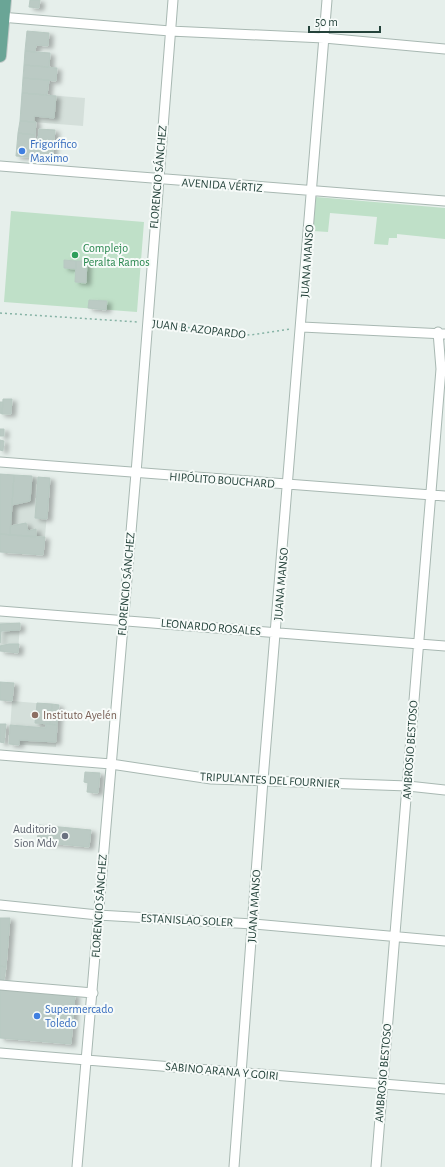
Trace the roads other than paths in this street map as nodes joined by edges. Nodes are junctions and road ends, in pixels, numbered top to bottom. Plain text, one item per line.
1 (5, 0) edge
2 (173, 0) edge
3 (328, 0) edge
4 (2, 17) edge
5 (170, 31) junction
6 (324, 38) junction
7 (445, 48) edge
8 (0, 56) edge
9 (0, 166) edge
10 (158, 180) junction
11 (312, 191) junction
12 (445, 201) edge
13 (302, 327) junction
14 (441, 333) edge
15 (0, 462) edge
16 (136, 473) junction
17 (288, 485) junction
18 (430, 495) junction
19 (445, 496) edge
20 (0, 611) edge
21 (123, 620) junction
22 (276, 632) junction
23 (418, 644) junction
24 (445, 646) edge
25 (0, 755) edge
26 (111, 764) junction
27 (263, 780) junction
28 (408, 786) junction
29 (445, 790) edge
30 (0, 904) edge
31 (98, 915) junction
32 (253, 924) junction
33 (394, 936) junction
34 (445, 941) edge
35 (0, 985) edge
36 (93, 992) junction
37 (0, 1053) edge
38 (87, 1059) junction
39 (241, 1072) junction
40 (383, 1084) junction
41 (445, 1089) edge
42 (77, 1167) edge
43 (234, 1167) edge
44 (376, 1167) edge

1 - 4 main road
2 - 5 street, FLORENCIO SÁNCHEZ
3 - 6 street, JUANA MANSO
4 - 5 street
4 - 8 main road
5 - 6 street
5 - 10 street, FLORENCIO SÁNCHEZ
6 - 7 street
6 - 11 street, JUANA MANSO
9 - 10 street, AVENIDA VÉRTIZ
10 - 11 street, AVENIDA VÉRTIZ
10 - 16 street, FLORENCIO SÁNCHEZ
11 - 12 street, AVENIDA VÉRTIZ
11 - 13 street, JUANA MANSO
13 - 14 street
13 - 17 street, JUANA MANSO
14 - 18 street, AMBROSIO BESTOSO
15 - 16 street, HIPÓLITO BOUCHARD
16 - 17 street, HIPÓLITO BOUCHARD
16 - 21 street, FLORENCIO SÁNCHEZ
17 - 18 street, HIPÓLITO BOUCHARD
17 - 22 street, JUANA MANSO
18 - 19 street, HIPÓLITO BOUCHARD
18 - 23 street, AMBROSIO BESTOSO
20 - 21 street, LEONARDO ROSALES
21 - 22 street, LEONARDO ROSALES
21 - 26 street, FLORENCIO SÁNCHEZ
22 - 23 street, LEONARDO ROSALES
22 - 27 street, JUANA MANSO
23 - 24 street, LEONARDO ROSALES
23 - 28 street, AMBROSIO BESTOSO
25 - 26 street, TRIPULANTES DEL FOURNIER
26 - 27 street, TRIPULANTES DEL FOURNIER
26 - 31 street, FLORENCIO SÁNCHEZ
27 - 28 street, TRIPULANTES DEL FOURNIER
27 - 32 street, JUANA MANSO
28 - 29 street, TRIPULANTES DEL FOURNIER
28 - 33 street, AMBROSIO BESTOSO
30 - 31 street, ESTANISLAO SOLER
31 - 32 street, ESTANISLAO SOLER
31 - 36 street, FLORENCIO SÁNCHEZ
32 - 33 street, ESTANISLAO SOLER
32 - 39 street, JUANA MANSO
33 - 34 street, ESTANISLAO SOLER
33 - 40 street, AMBROSIO BESTOSO
35 - 36 street
36 - 38 street, FLORENCIO SÁNCHEZ
37 - 38 street, SABINO ARANA Y GOIRI
38 - 39 street, SABINO ARANA Y GOIRI
38 - 42 street, FLORENCIO SÁNCHEZ
39 - 40 street, SABINO ARANA Y GOIRI
39 - 43 street, JUANA MANSO
40 - 41 street, SABINO ARANA Y GOIRI
40 - 44 street, AMBROSIO BESTOSO

